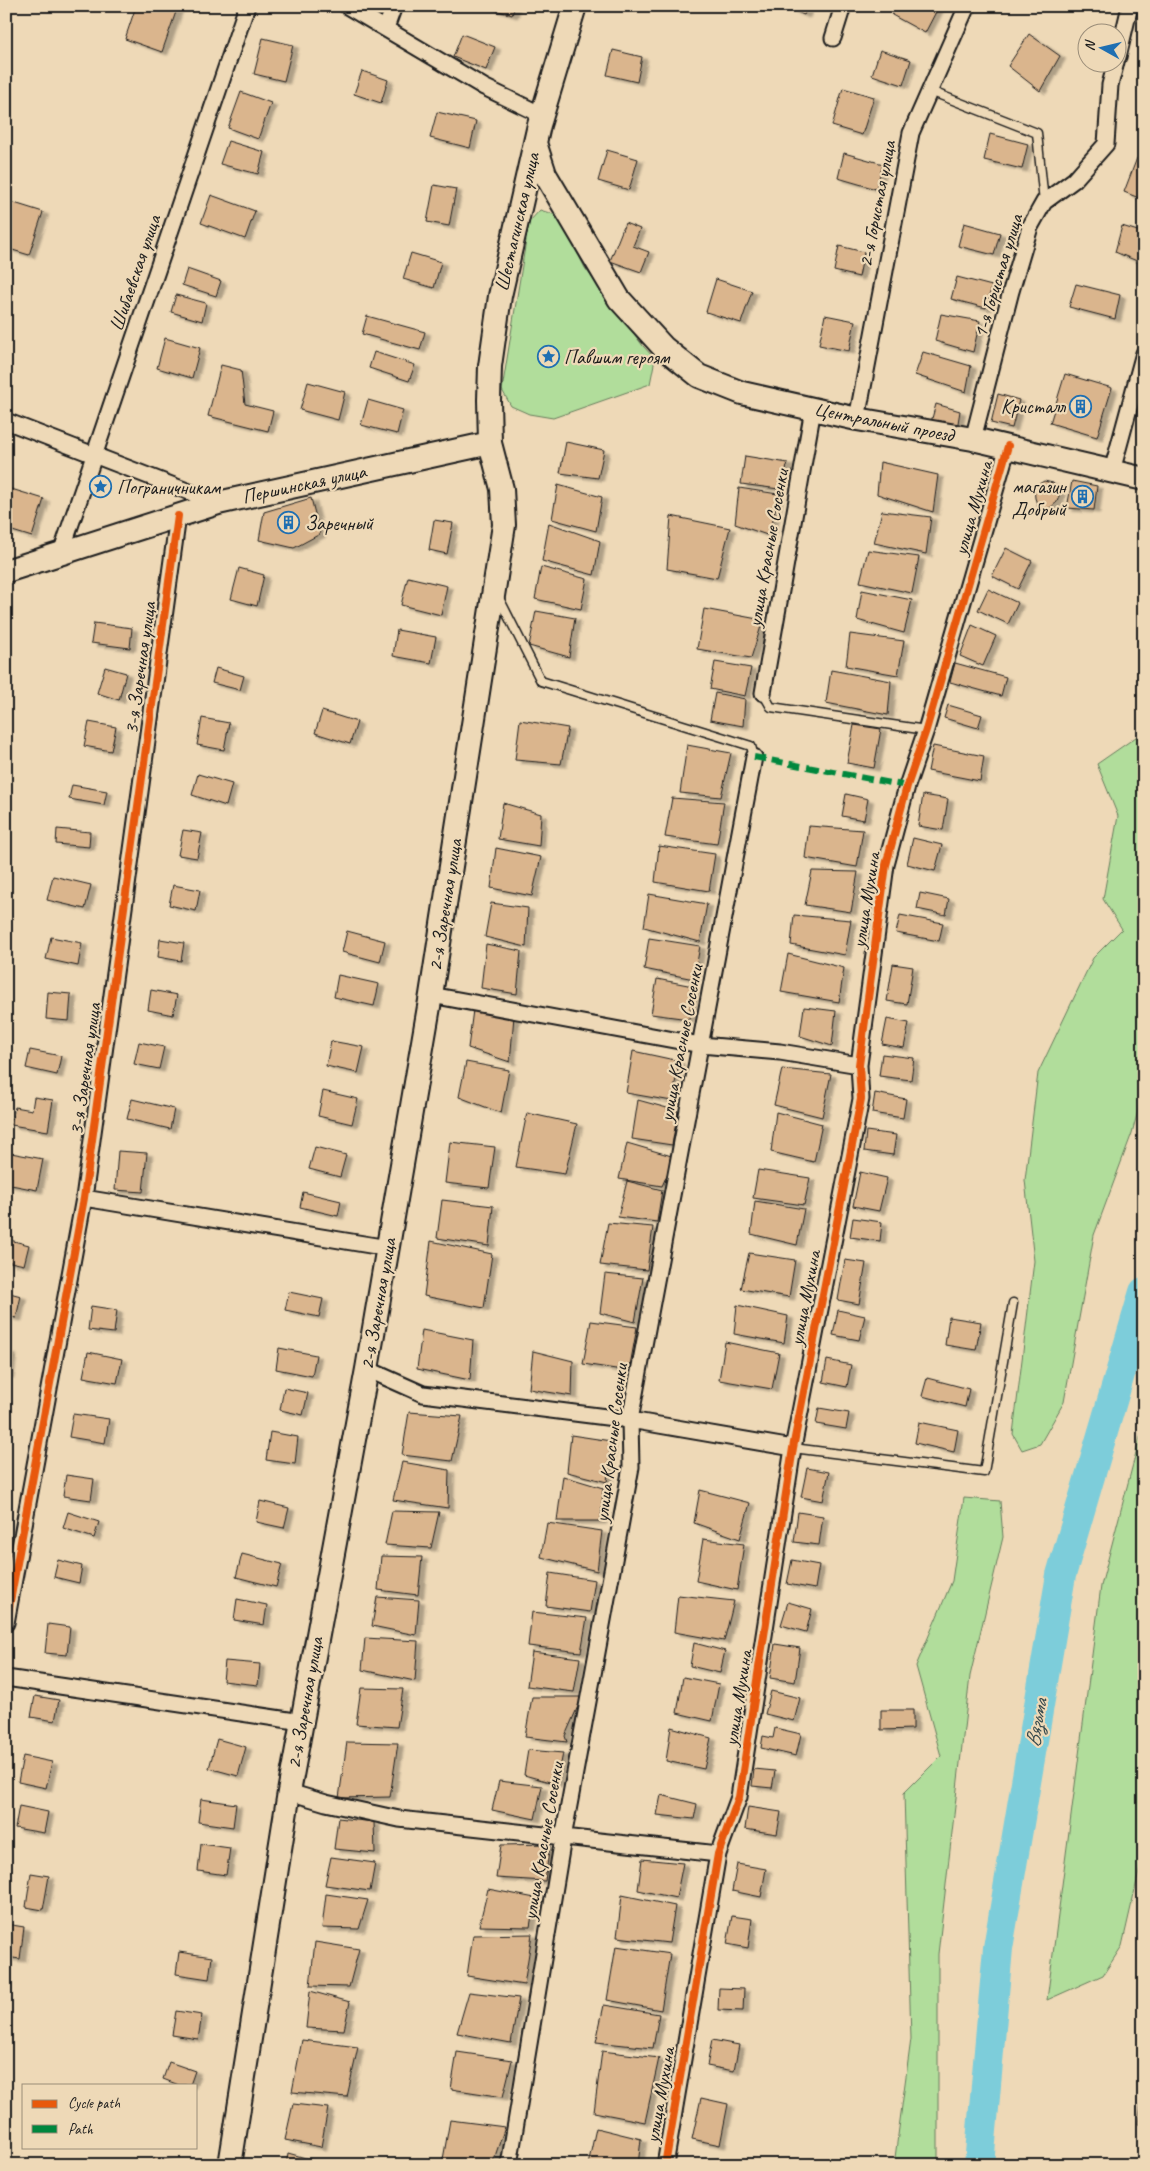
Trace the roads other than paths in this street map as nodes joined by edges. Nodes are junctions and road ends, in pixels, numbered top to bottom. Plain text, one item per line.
1 (246, 6) edge
2 (347, 6) edge
3 (394, 6) edge
4 (575, 6) edge
5 (844, 6) edge
6 (968, 6) edge
7 (1130, 6) edge
8 (1126, 22) edge
9 (386, 28) junction
10 (833, 38) dead end
11 (1113, 72) edge
12 (930, 91) junction
13 (542, 115) junction
14 (535, 142) junction
15 (522, 200) junction
16 (1044, 202) junction
17 (566, 211) junction
18 (1144, 353) edge
19 (812, 409) junction
20 (857, 419) junction
21 (6, 421) edge
22 (973, 439) junction
23 (490, 443) junction
24 (1008, 446) junction
25 (95, 454) junction
26 (1112, 471) junction
27 (1144, 478) edge
28 (218, 502) junction
29 (178, 516) junction
30 (61, 553) junction
31 (6, 571) edge
32 (495, 589) junction
33 (763, 693) joint
34 (926, 730) junction
35 (754, 757) joint
36 (431, 995) junction
37 (701, 1045) junction
38 (859, 1065) junction
39 (84, 1198) junction
40 (388, 1248) junction
41 (1013, 1303) dead end
42 (367, 1369) junction
43 (630, 1420) junction
44 (793, 1448) junction
45 (6, 1623) edge
46 (6, 1678) edge
47 (302, 1722) junction
48 (289, 1792) junction
49 (563, 1838) junction
50 (718, 1854) junction
51 (230, 2165) edge
52 (509, 2165) edge
53 (665, 2165) edge

1 - 25 street, Шибаевская улица
2 - 9 street
3 - 9 street
4 - 13 main road, Шестагинская улица
5 - 10 street
6 - 12 street, 2-я Гористая улица
7 - 8 street
9 - 13 street
11 - 16 street, 1-я Гористая улица
12 - 16 lane
12 - 20 street, 2-я Гористая улица
13 - 14 main road, Шестагинская улица
14 - 15 main road, Шестагинская улица
14 - 17 main road, Центральный проезд
15 - 17 main road
15 - 23 main road, Шестагинская улица
16 - 22 street, 1-я Гористая улица
17 - 19 main road, Центральный проезд
18 - 26 street
19 - 20 main road, Центральный проезд
19 - 33 street, улица Красные Сосенки
20 - 22 main road, Центральный проезд
21 - 25 street
22 - 24 main road, Центральный проезд
23 - 28 main road, Першинская улица
23 - 32 main road, 2-я Заречная улица
24 - 26 main road, Центральный проезд
24 - 34 street, улица Мухина
25 - 28 street
25 - 30 street, Шибаевская улица
26 - 27 main road, Центральный проезд
28 - 29 main road, Першинская улица
29 - 30 main road, Першинская улица
29 - 39 street, 3-я Заречная улица
30 - 31 main road, Першинская улица
32 - 35 lane
32 - 36 main road, 2-я Заречная улица
33 - 34 lane
34 - 38 street, улица Мухина
35 - 37 street, улица Красные Сосенки
36 - 37 street
36 - 40 main road, 2-я Заречная улица
37 - 38 street
37 - 43 street, улица Красные Сосенки
38 - 44 street, улица Мухина
39 - 40 street
39 - 45 street, 3-я Заречная улица
40 - 42 main road, 2-я Заречная улица
41 - 44 lane
42 - 43 street
42 - 47 main road, 2-я Заречная улица
43 - 44 street
43 - 49 street, улица Красные Сосенки
44 - 50 street, улица Мухина
46 - 47 street
47 - 48 main road, 2-я Заречная улица
48 - 49 street
48 - 51 main road, 2-я Заречная улица
49 - 50 street
49 - 52 street, улица Красные Сосенки
50 - 53 street, улица Мухина

